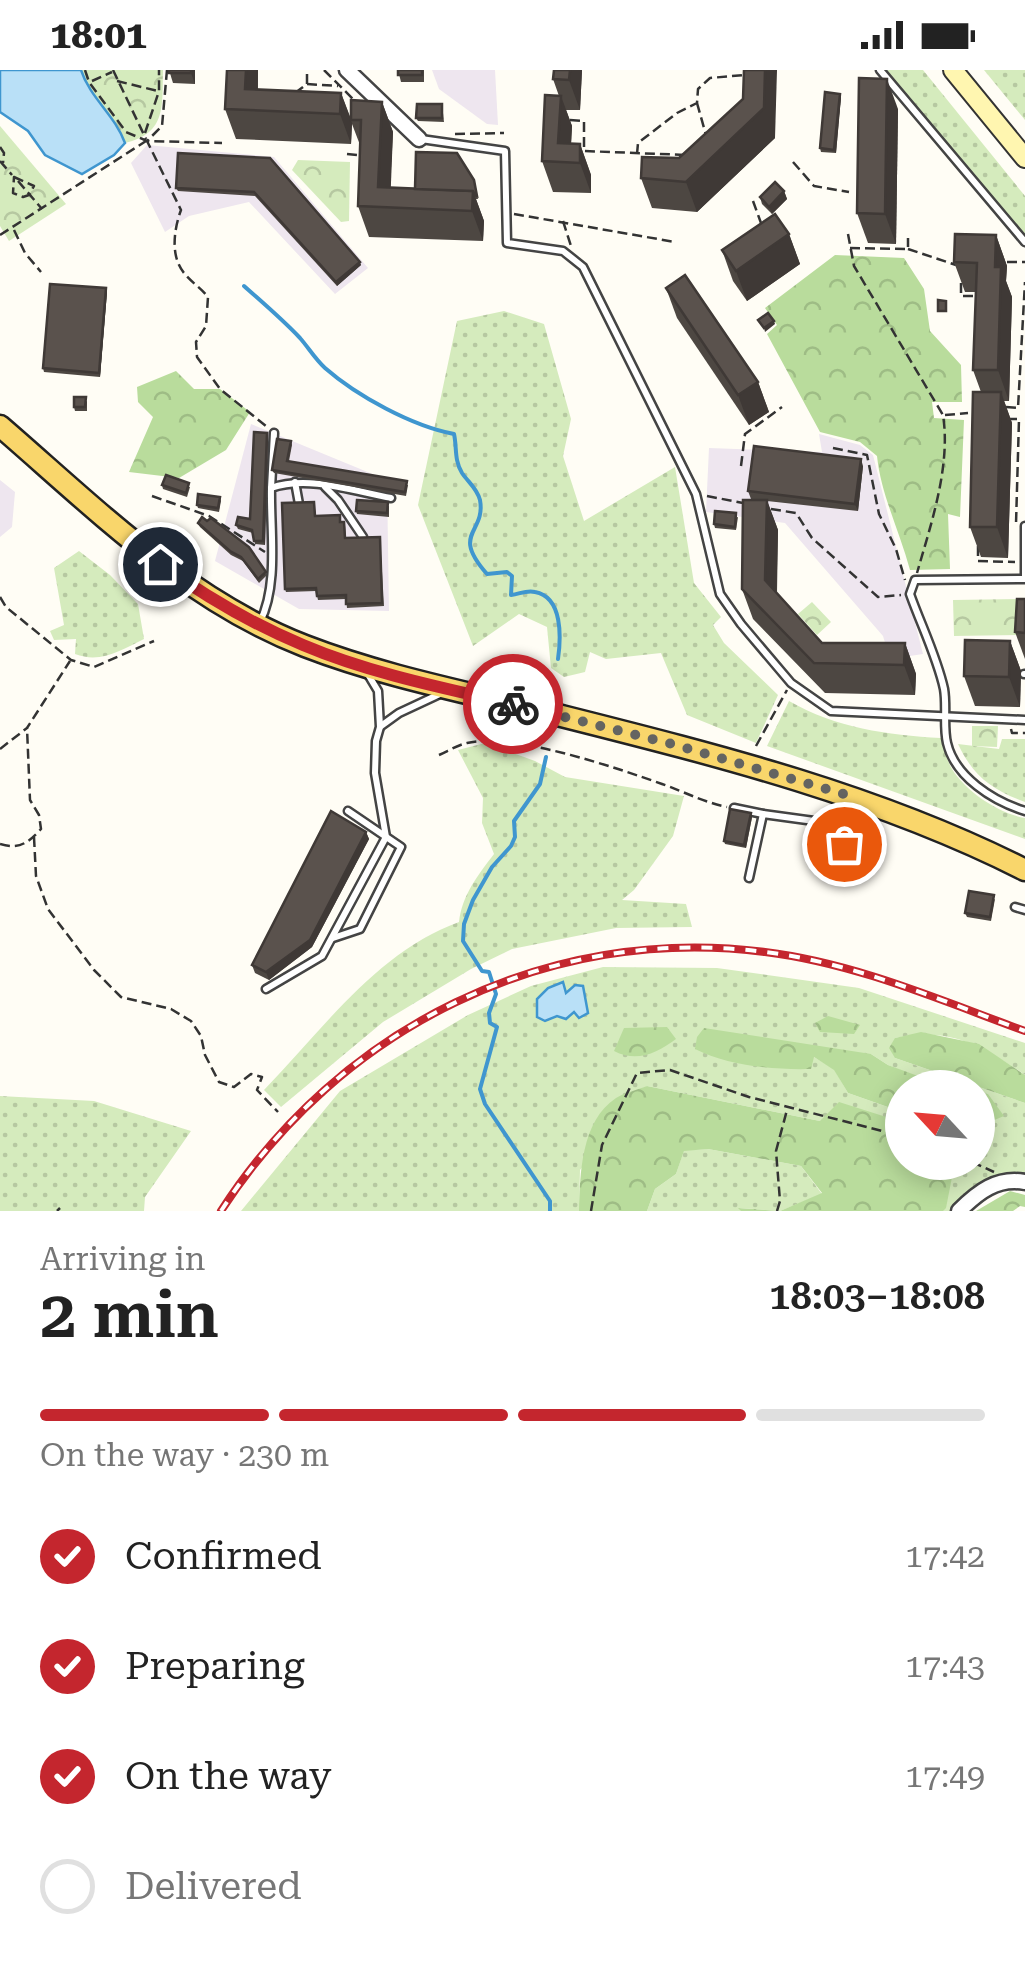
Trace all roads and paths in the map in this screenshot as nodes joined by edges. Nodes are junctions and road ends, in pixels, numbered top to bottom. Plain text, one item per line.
1 (85, 70) edge
2 (159, 70) edge
3 (167, 70) edge
4 (307, 70) edge
5 (324, 70) edge
6 (347, 70) edge
7 (880, 70) edge
8 (953, 70) edge
9 (114, 71) edge
10 (106, 72) edge
11 (750, 75) edge
12 (117, 81) junction
13 (89, 82) junction
14 (307, 84) junction
15 (340, 86) junction
16 (159, 91) junction
17 (293, 94) edge
18 (698, 103) junction
19 (364, 111) edge
20 (568, 120) dead end
21 (504, 133) dead end
22 (144, 135) junction
23 (449, 135) dead end
24 (420, 139) joint
25 (147, 140) junction
26 (222, 142) dead end
27 (705, 142) edge
28 (0, 147) edge
29 (347, 154) dead end
30 (637, 154) junction
31 (691, 154) edge
32 (357, 155) edge
33 (1025, 158) edge
34 (793, 162) dead end
35 (1, 163) edge
36 (14, 177) junction
37 (849, 192) dead end
38 (30, 194) junction
39 (752, 201) dead end
40 (43, 210) junction
41 (508, 214) junction
42 (563, 221) junction
43 (13, 228) junction
44 (764, 232) edge
45 (848, 234) dead end
46 (0, 235) edge
47 (908, 238) dead end
48 (675, 242) dead end
49 (1025, 242) edge
50 (850, 248) junction
51 (908, 249) junction
52 (574, 257) junction
53 (962, 260) edge
54 (994, 261) edge
55 (1025, 262) edge
56 (41, 272) dead end
57 (961, 281) edge
58 (1025, 282) edge
59 (984, 296) edge
60 (782, 407) dead end
61 (999, 407) edge
62 (1018, 408) junction
63 (968, 413) edge
64 (943, 416) junction
65 (999, 419) edge
66 (1019, 419) junction
67 (0, 426) edge
68 (274, 433) joint
69 (834, 448) dead end
70 (741, 466) dead end
71 (295, 482) junction
72 (324, 487) junction
73 (271, 488) junction
74 (696, 494) junction
75 (152, 496) dead end
76 (391, 498) dead end
77 (299, 504) edge
78 (746, 504) edge
79 (762, 507) edge
80 (1021, 526) edge
81 (363, 537) edge
82 (978, 544) edge
83 (270, 556) junction
84 (1016, 562) dead end
85 (916, 580) junction
86 (910, 594) junction
87 (0, 597) edge
88 (6, 608) junction
89 (0, 612) edge
90 (259, 624) junction
91 (154, 641) dead end
92 (70, 660) junction
93 (363, 666) junction
94 (791, 683) junction
95 (449, 690) junction
96 (946, 719) junction
97 (1025, 720) edge
98 (380, 727) junction
99 (27, 728) junction
100 (756, 746) dead end
101 (0, 749) edge
102 (439, 755) dead end
103 (847, 795) junction
104 (734, 808) joint
105 (348, 811) dead end
106 (1025, 811) edge
107 (763, 814) junction
108 (836, 824) junction
109 (34, 837) junction
110 (386, 837) junction
111 (0, 844) edge
112 (973, 844) junction
113 (1025, 857) edge
114 (1025, 870) edge
115 (836, 874) dead end
116 (749, 878) dead end
117 (1015, 907) dead end
118 (1025, 910) edge
119 (333, 938) junction
120 (266, 989) dead end
121 (788, 1107) junction
122 (278, 1112) dead end
123 (885, 1132) edge
124 (1017, 1181) edge
125 (591, 1211) edge
126 (776, 1211) edge
127 (959, 1211) edge

1 - 13 path
2 - 16 path
3 - 25 path
4 - 14 path
5 - 15 path
6 - 24 street
7 - 49 lane
8 - 33 street
9 - 10 path
9 - 12 path
10 - 13 path
11 - 18 path
12 - 16 path
12 - 22 path
13 - 25 path
14 - 15 path
14 - 17 path
15 - 19 path
16 - 22 path
18 - 27 path
18 - 30 path
20 - 30 path
21 - 23 path
22 - 25 path
24 - 41 lane
25 - 26 path
25 - 40 path
25 - 68 path
28 - 35 path
29 - 32 path
30 - 31 path
34 - 37 path
35 - 36 path
36 - 38 path
36 - 38 path
36 - 38 path
38 - 40 path
39 - 44 path
40 - 43 path
41 - 42 path
41 - 52 lane
42 - 48 path
42 - 52 path
43 - 46 path
43 - 56 path
45 - 50 path
47 - 51 path
50 - 51 path
50 - 64 path
51 - 53 path
52 - 74 lane
54 - 55 path
57 - 59 path
58 - 62 path
60 - 70 path
61 - 62 path
62 - 66 path
63 - 64 path
64 - 85 path
65 - 66 path
66 - 80 path
67 - 90 main road
68 - 73 lane
69 - 86 path
71 - 72 lane
71 - 73 lane
71 - 77 lane
72 - 76 lane
72 - 81 lane
73 - 83 lane
74 - 78 path
74 - 94 lane
75 - 83 path
79 - 86 path
80 - 85 lane
82 - 84 path
83 - 90 lane
85 - 86 lane
86 - 96 lane
87 - 88 path
88 - 89 path
88 - 92 path
90 - 93 main road
91 - 92 path
92 - 99 path
93 - 95 main road
93 - 98 lane
94 - 96 lane
94 - 100 path
95 - 98 lane
95 - 103 main road
96 - 97 lane
96 - 106 lane
98 - 110 lane
99 - 101 path
99 - 109 path
102 - 104 path
103 - 108 lane
103 - 112 main road
104 - 107 lane
105 - 110 lane
107 - 108 lane
107 - 116 lane
108 - 115 lane
109 - 111 path
109 - 122 path
110 - 119 lane
110 - 119 lane
112 - 113 main road
112 - 114 main road
117 - 118 lane
119 - 120 lane
121 - 123 path
121 - 125 path
121 - 126 path
124 - 127 street

